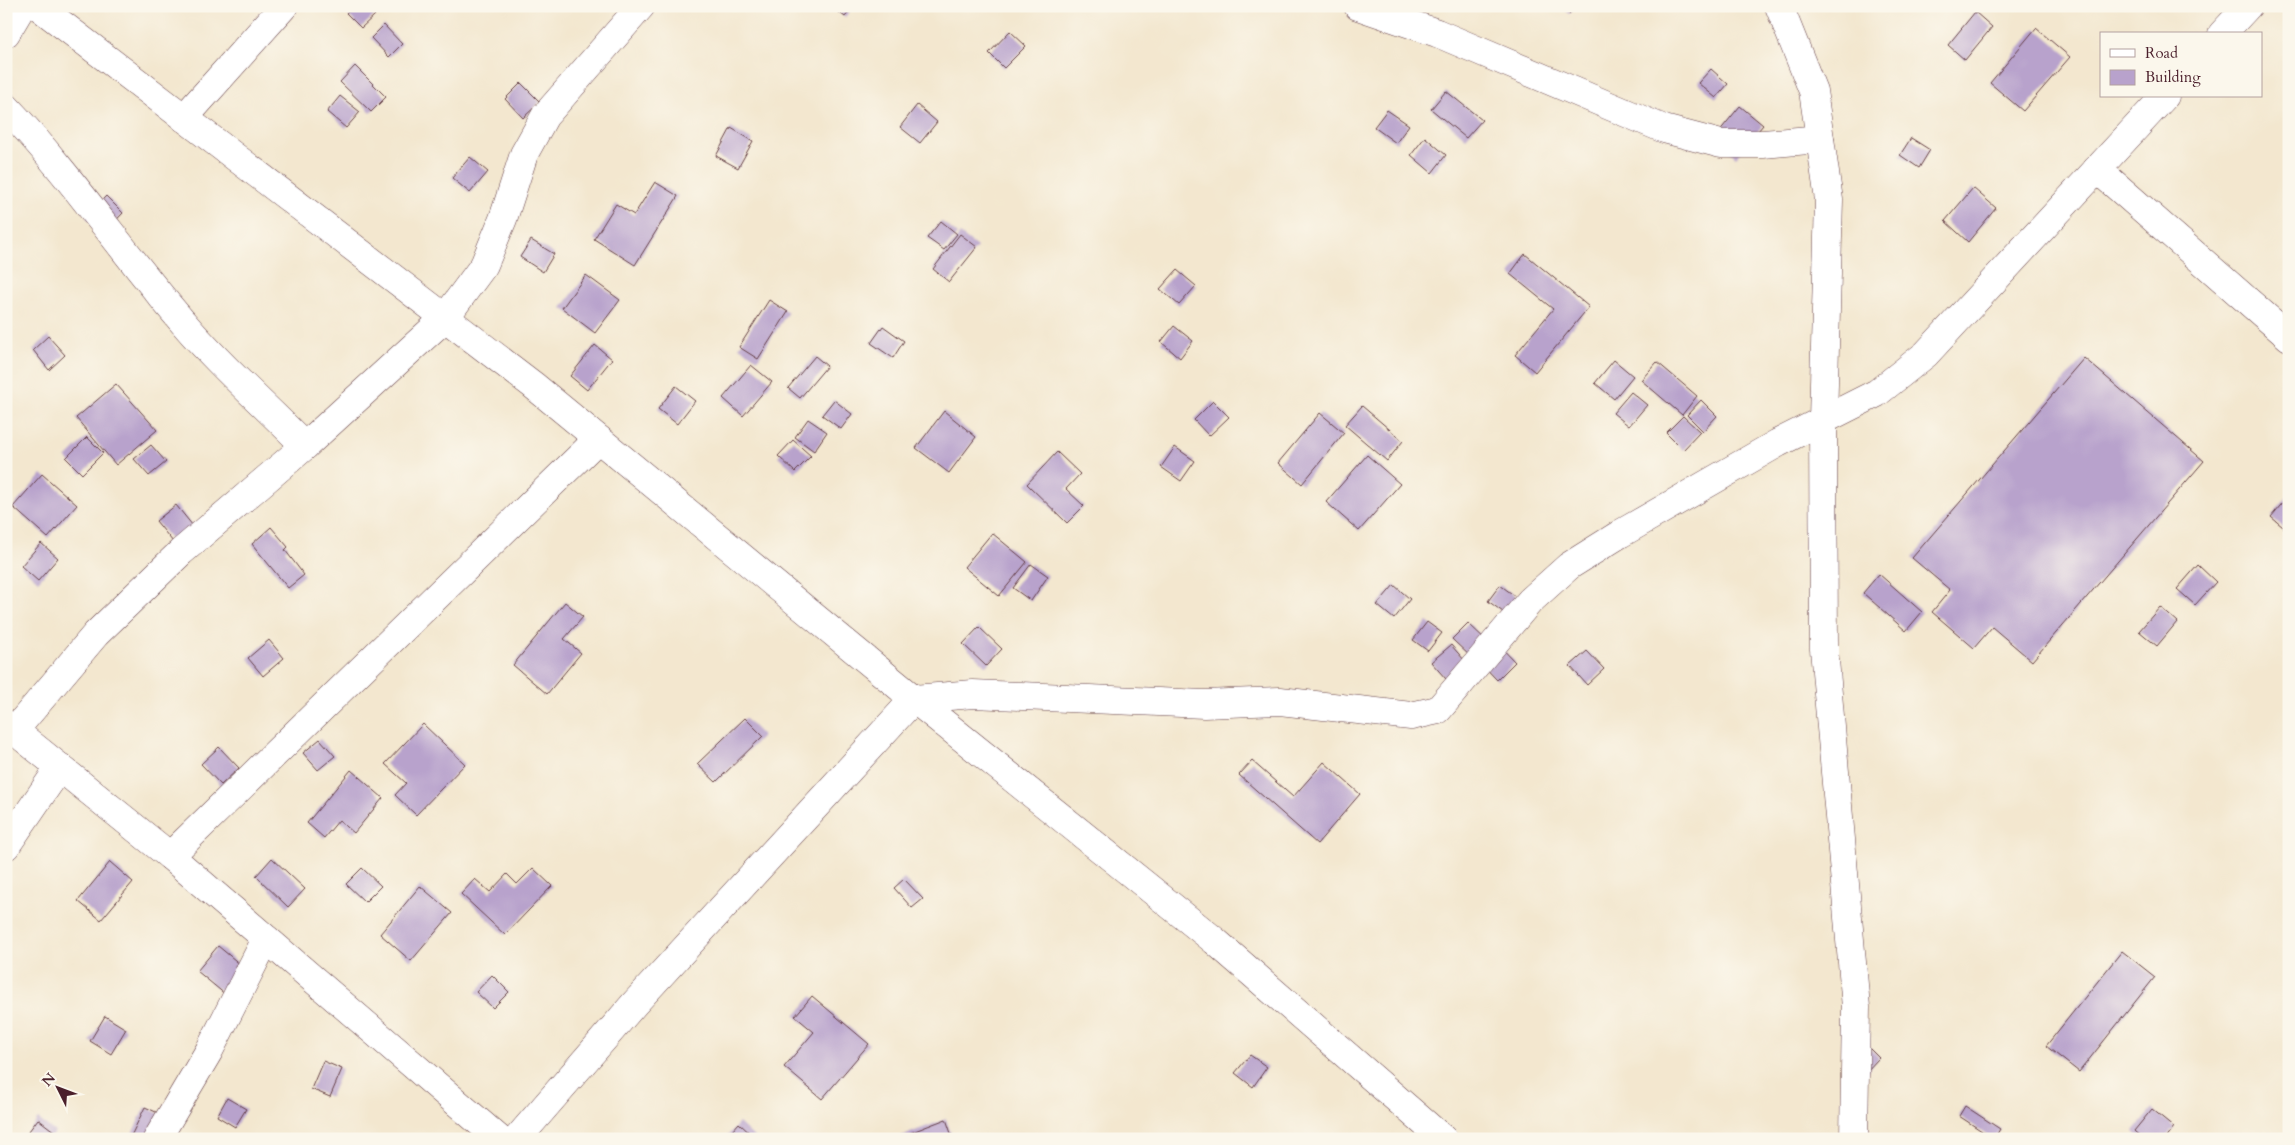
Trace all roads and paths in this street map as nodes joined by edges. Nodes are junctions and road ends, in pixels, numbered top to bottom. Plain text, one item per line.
1 (22, 6) edge
2 (38, 6) edge
3 (284, 6) edge
4 (641, 6) edge
5 (1358, 6) edge
6 (1779, 6) edge
7 (2248, 6) edge
8 (2224, 32) edge
9 (6, 33) edge
10 (2163, 98) edge
11 (6, 107) edge
12 (184, 118) junction
13 (1820, 139) junction
14 (2097, 169) junction
15 (445, 318) junction
16 (2289, 337) edge
17 (1823, 420) junction
18 (598, 438) junction
19 (305, 446) junction
20 (914, 699) junction
21 (10, 727) edge
22 (60, 767) junction
23 (6, 846) edge
24 (170, 856) junction
25 (266, 939) junction
26 (156, 1139) edge
27 (499, 1139) edge
28 (518, 1139) edge
29 (1443, 1139) edge
30 (1854, 1139) edge

1 - 9 street
2 - 12 street
3 - 12 street
4 - 15 street
5 - 13 street
6 - 13 street
7 - 8 street
10 - 14 street
11 - 19 street
12 - 15 street
13 - 17 street
14 - 16 street
14 - 17 street
15 - 18 street
15 - 19 street
17 - 20 street
17 - 30 street
18 - 20 street
18 - 24 street
19 - 21 street
20 - 28 street
20 - 29 street
21 - 22 street
22 - 23 street
22 - 24 street
24 - 25 street
25 - 26 street
25 - 27 street

